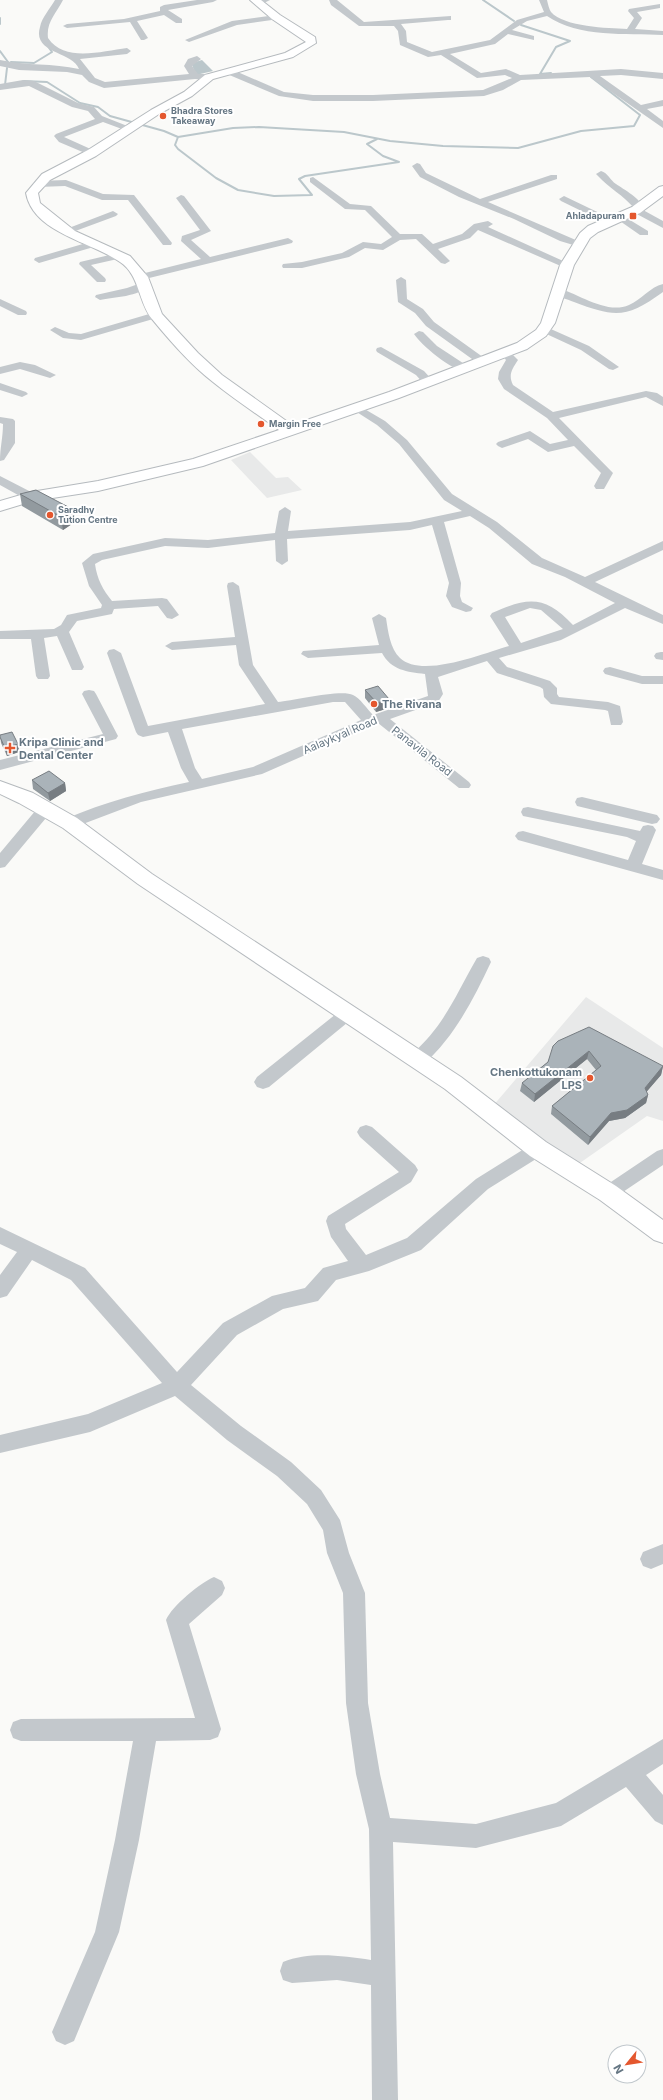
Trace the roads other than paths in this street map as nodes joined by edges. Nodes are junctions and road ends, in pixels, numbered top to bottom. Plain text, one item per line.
1 (59, 0) edge
2 (158, 0) edge
3 (213, 0) edge
4 (259, 0) edge
5 (333, 0) edge
6 (543, 0) edge
7 (657, 6) dead end
8 (165, 10) junction
9 (548, 14) junction
10 (276, 17) junction
11 (448, 18) dead end
12 (132, 19) junction
13 (179, 21) dead end
14 (394, 22) junction
15 (67, 26) dead end
16 (630, 30) junction
17 (506, 31) junction
18 (663, 33) edge
19 (144, 38) dead end
20 (531, 38) dead end
21 (189, 40) dead end
22 (127, 51) dead end
23 (443, 53) junction
24 (73, 57) junction
25 (196, 59) dead end
26 (3, 66) edge
27 (230, 72) junction
28 (85, 73) junction
29 (592, 74) junction
30 (663, 76) edge
31 (203, 78) junction
32 (519, 78) junction
33 (0, 87) edge
34 (319, 89) dead end
35 (313, 98) junction
36 (663, 103) edge
37 (641, 108) junction
38 (104, 119) junction
39 (136, 125) junction
40 (663, 125) edge
41 (92, 153) junction
42 (417, 166) dead end
43 (601, 174) dead end
44 (554, 177) dead end
45 (313, 180) dead end
46 (38, 184) junction
47 (663, 190) edge
48 (181, 198) dead end
49 (564, 199) dead end
50 (479, 202) junction
51 (637, 209) junction
52 (113, 214) dead end
53 (510, 214) junction
54 (615, 220) junction
55 (663, 225) edge
56 (477, 226) junction
57 (66, 231) junction
58 (644, 233) dead end
59 (78, 237) junction
60 (398, 237) junction
61 (288, 241) dead end
62 (167, 243) dead end
63 (93, 244) junction
64 (580, 244) junction
65 (273, 246) junction
66 (432, 248) junction
67 (32, 252) dead end
68 (118, 256) junction
69 (39, 260) dead end
70 (209, 261) junction
71 (445, 261) dead end
72 (567, 265) junction
73 (101, 280) dead end
74 (401, 280) dead end
75 (142, 281) junction
76 (663, 287) edge
77 (557, 291) junction
78 (100, 297) dead end
79 (0, 302) edge
80 (22, 313) dead end
81 (156, 315) junction
82 (544, 329) junction
83 (55, 330) dead end
84 (419, 334) dead end
85 (381, 350) dead end
86 (506, 354) junction
87 (484, 362) junction
88 (613, 367) dead end
89 (465, 369) junction
90 (0, 370) edge
91 (50, 375) dead end
92 (428, 382) junction
93 (0, 386) edge
94 (658, 393) edge
95 (22, 394) dead end
96 (663, 403) edge
97 (356, 407) junction
98 (551, 416) junction
99 (0, 420) edge
100 (289, 430) junction
101 (575, 442) junction
102 (502, 444) dead end
103 (0, 456) edge
104 (0, 480) edge
105 (600, 486) dead end
106 (31, 497) junction
107 (0, 506) edge
108 (285, 511) dead end
109 (473, 512) junction
110 (437, 520) junction
111 (281, 536) junction
112 (663, 545) edge
113 (282, 561) dead end
114 (584, 582) junction
115 (233, 586) dead end
116 (625, 604) junction
117 (109, 605) junction
118 (466, 608) dead end
119 (172, 615) dead end
120 (379, 618) dead end
121 (663, 620) edge
122 (571, 630) junction
123 (62, 631) junction
124 (37, 634) junction
125 (0, 635) edge
126 (241, 641) junction
127 (172, 646) dead end
128 (386, 649) junction
129 (518, 649) junction
130 (114, 653) dead end
131 (308, 654) dead end
132 (490, 656) junction
133 (77, 667) dead end
134 (610, 671) dead end
135 (432, 672) junction
136 (43, 676) dead end
137 (663, 680) edge
138 (89, 694) dead end
139 (274, 707) junction
140 (375, 720) junction
141 (616, 722) dead end
142 (173, 725) junction
143 (0, 765) edge
144 (198, 784) junction
145 (464, 785) dead end
146 (0, 787) edge
147 (582, 802) dead end
148 (46, 808) junction
149 (528, 812) dead end
150 (70, 823) junction
151 (523, 836) dead end
152 (644, 839) junction
153 (0, 863) edge
154 (633, 867) junction
155 (663, 874) edge
156 (483, 962) dead end
157 (347, 1014) junction
158 (417, 1060) junction
159 (263, 1082) dead end
160 (366, 1132) dead end
161 (538, 1149) junction
162 (663, 1156) edge
163 (608, 1193) junction
164 (663, 1233) edge
165 (0, 1235) edge
166 (29, 1250) junction
167 (362, 1265) junction
168 (0, 1290) edge
169 (177, 1386) junction
170 (0, 1444) edge
171 (214, 1588) dead end
172 (147, 1729) junction
173 (21, 1730) dead end
174 (663, 1751) edge
175 (630, 1773) junction
176 (663, 1812) edge
177 (381, 1829) junction
178 (292, 1971) dead end
179 (383, 1974) junction
180 (65, 2032) dead end
181 (385, 2100) edge

1 - 24 street
2 - 8 street
3 - 8 street
4 - 10 main road
5 - 14 street
6 - 9 street
7 - 16 street
8 - 12 street
8 - 13 street
9 - 16 street
9 - 17 street
10 - 21 street
10 - 27 main road
11 - 14 street
12 - 15 street
12 - 19 street
14 - 23 street
16 - 18 street
17 - 20 street
17 - 23 street
22 - 24 street
23 - 32 street
24 - 28 street
25 - 31 street
26 - 28 street
27 - 31 main road
27 - 35 street
28 - 31 street
29 - 30 street
29 - 32 street
29 - 37 street
31 - 39 main road
32 - 35 street
33 - 38 street
34 - 35 street
36 - 37 street
37 - 40 street
38 - 39 street
38 - 41 street
39 - 41 main road
41 - 46 main road
42 - 50 street
43 - 51 street
44 - 50 street
45 - 60 street
46 - 57 main road
46 - 62 street
47 - 51 main road
48 - 70 street
49 - 54 street
50 - 53 street
51 - 54 main road
51 - 55 street
52 - 57 street
53 - 56 street
53 - 64 street
54 - 58 street
54 - 64 main road
56 - 66 street
56 - 72 street
57 - 59 main road
59 - 63 main road
59 - 67 street
60 - 65 street
60 - 66 street
61 - 65 street
63 - 68 main road
63 - 69 street
64 - 72 main road
65 - 70 street
66 - 71 street
68 - 73 street
68 - 75 main road
70 - 75 street
72 - 77 main road
74 - 87 street
75 - 78 street
75 - 81 main road
76 - 77 street
77 - 82 main road
79 - 80 street
81 - 83 street
81 - 100 main road
82 - 86 main road
82 - 88 street
84 - 89 street
85 - 92 street
86 - 87 main road
86 - 98 street
87 - 89 main road
89 - 92 main road
90 - 91 street
92 - 97 main road
93 - 95 street
94 - 96 street
94 - 98 street
97 - 100 main road
97 - 109 street
98 - 101 street
99 - 103 street
100 - 106 main road
101 - 102 street
101 - 105 street
104 - 106 street
106 - 107 main road
108 - 111 street
109 - 110 street
109 - 114 street
110 - 111 street
110 - 118 street
111 - 113 street
111 - 117 street
112 - 114 street
114 - 116 street
115 - 126 street
116 - 121 street
116 - 122 street
117 - 119 street
117 - 123 street
120 - 128 street
122 - 129 street
122 - 129 street
123 - 124 street
123 - 133 street
124 - 125 street
124 - 136 street
126 - 127 street
126 - 139 street
128 - 131 street
128 - 135 street
129 - 132 street
130 - 142 street
132 - 135 street
132 - 141 street
134 - 137 street
135 - 140 street, Aalaykyal Road
138 - 143 street
139 - 140 street, Panavila Road
139 - 142 street
140 - 144 street, Aalaykyal Road
140 - 145 street, Panavila Road
142 - 144 street
144 - 150 street, Aalaykyal Road
146 - 148 main road
147 - 152 street
148 - 150 main road
148 - 153 street
149 - 152 street
150 - 157 main road
151 - 154 street
152 - 154 street
154 - 155 street
156 - 158 street
157 - 158 main road
157 - 159 street
158 - 161 main road
160 - 167 street
161 - 163 main road
161 - 167 street
162 - 163 street
163 - 164 main road
165 - 166 street
166 - 168 street
166 - 169 street
167 - 169 street
169 - 170 street
169 - 177 street
171 - 172 street
172 - 173 street
172 - 180 street
174 - 175 street
175 - 176 street
175 - 177 street
177 - 179 street
178 - 179 street
179 - 181 street

